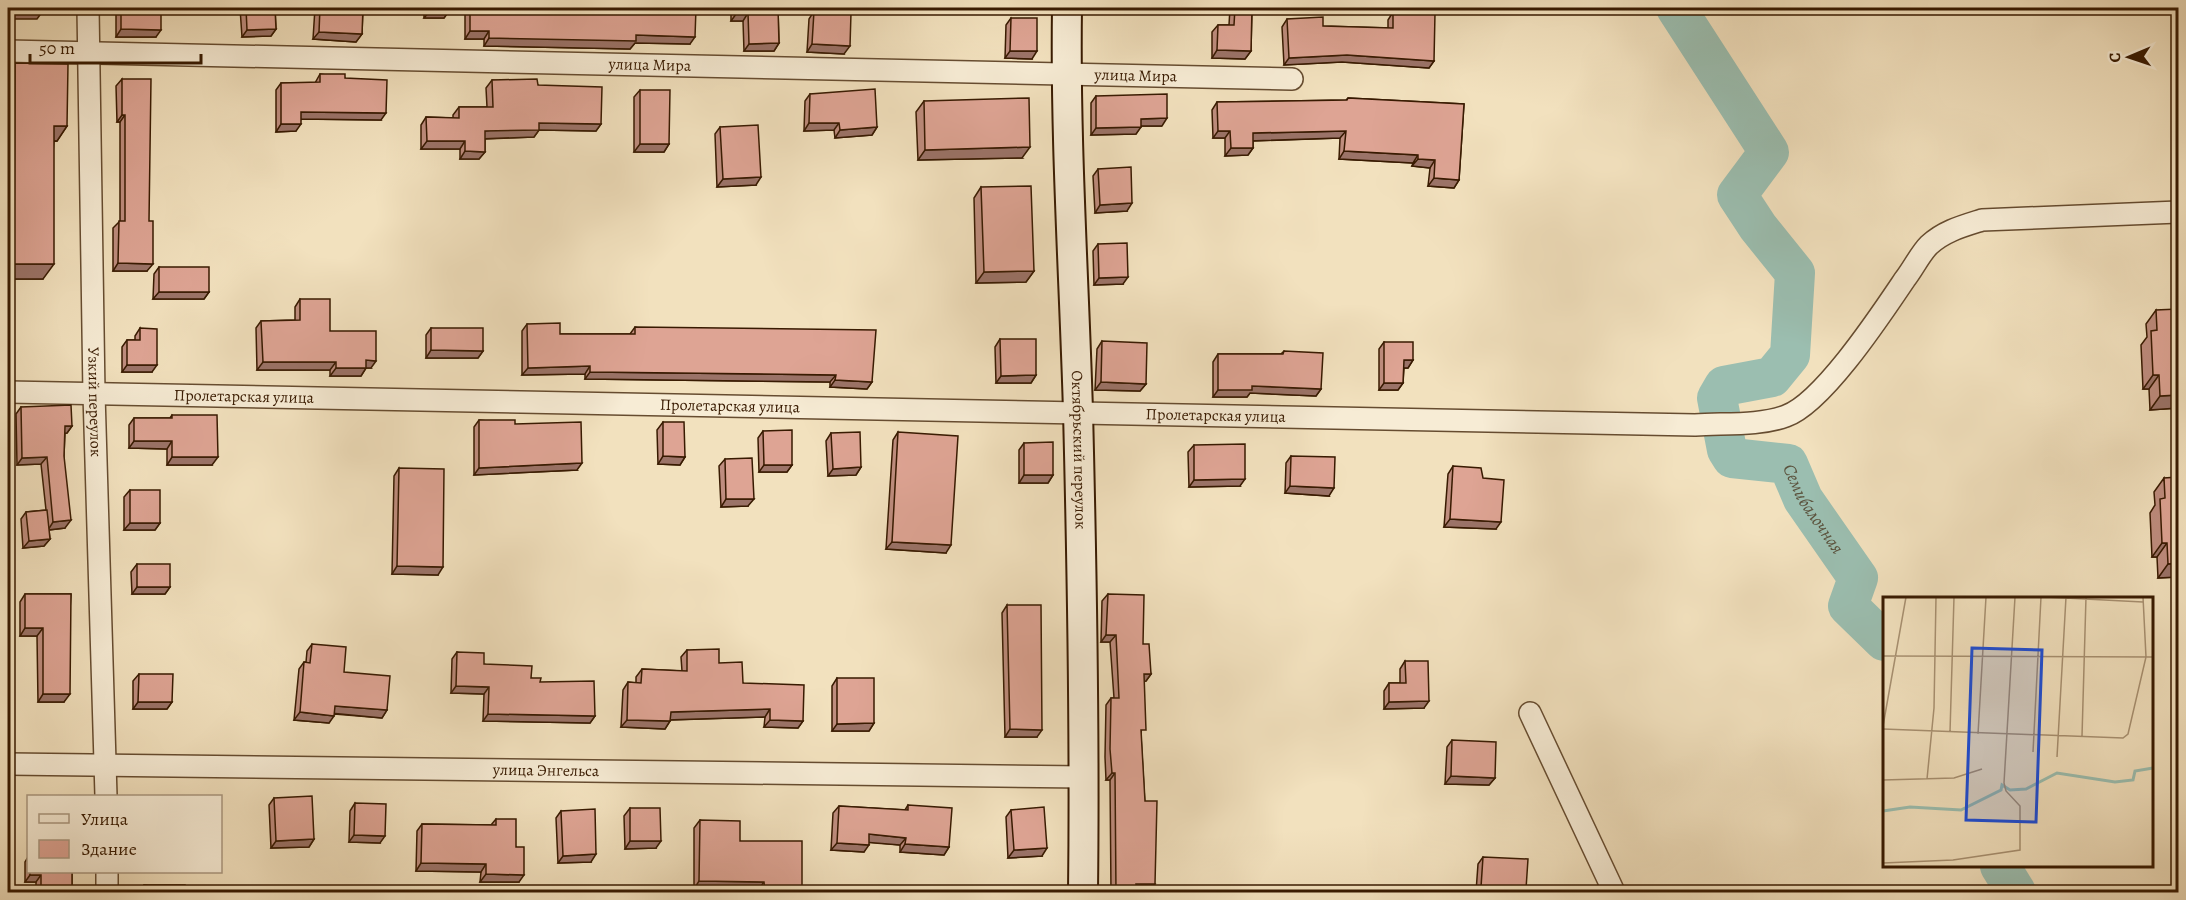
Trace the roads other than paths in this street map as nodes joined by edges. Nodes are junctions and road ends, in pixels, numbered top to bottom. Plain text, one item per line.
1 (88, 8) edge
2 (1067, 8) edge
3 (8, 51) edge
4 (90, 52) junction
5 (1066, 74) junction
6 (1292, 79) dead end
7 (2178, 212) edge
8 (8, 392) edge
9 (94, 394) junction
10 (1078, 412) junction
11 (1530, 713) dead end
12 (8, 764) edge
13 (106, 767) junction
14 (1085, 777) junction
15 (106, 795) edge
16 (107, 873) edge
17 (107, 892) edge
18 (1083, 892) edge
19 (1614, 892) edge

1 - 4 street, Узкий переулок
2 - 5 street, Октябрьский переулок
3 - 4 street, улица Мира
4 - 5 street, улица Мира
4 - 9 street, Узкий переулок
5 - 6 street, улица Мира
5 - 10 street, Октябрьский переулок
7 - 10 street, Пролетарская улица
8 - 9 street, Пролетарская улица
9 - 10 street, Пролетарская улица
9 - 13 street, Узкий переулок
10 - 14 street, Октябрьский переулок
11 - 19 street
12 - 13 street, улица Энгельса
13 - 14 street, улица Энгельса
13 - 15 street, Узкий переулок
14 - 18 street, Октябрьский переулок
16 - 17 street

